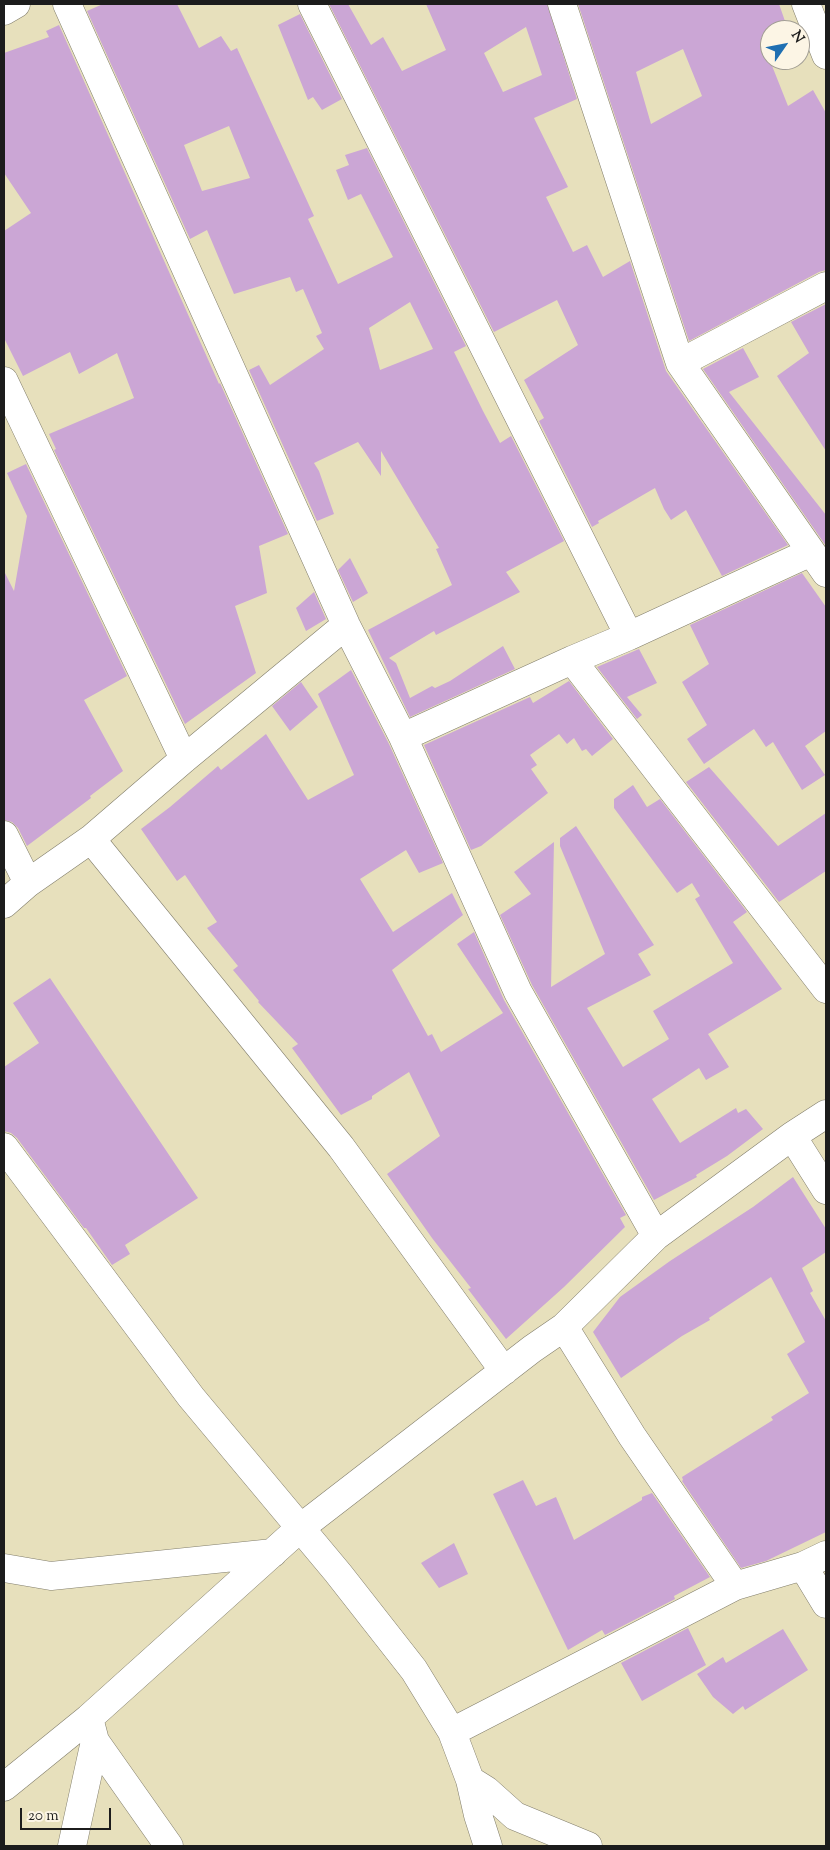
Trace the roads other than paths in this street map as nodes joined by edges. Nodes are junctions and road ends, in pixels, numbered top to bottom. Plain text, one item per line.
1 (16, 4) edge
2 (67, 4) edge
3 (312, 4) edge
4 (562, 4) edge
5 (806, 4) edge
6 (4, 11) edge
7 (826, 54) edge
8 (826, 286) edge
9 (680, 362) junction
10 (4, 381) edge
11 (818, 562) edge
12 (346, 625) junction
13 (629, 636) junction
14 (572, 660) junction
15 (403, 737) junction
16 (184, 759) junction
17 (4, 835) edge
18 (91, 839) junction
19 (28, 883) junction
20 (4, 904) edge
21 (826, 989) edge
22 (826, 1114) edge
23 (792, 1136) junction
24 (4, 1147) edge
25 (826, 1190) edge
26 (656, 1236) junction
27 (564, 1327) junction
28 (504, 1372) junction
29 (299, 1529) junction
30 (273, 1553) junction
31 (815, 1561) edge
32 (4, 1568) edge
33 (735, 1586) junction
34 (826, 1604) edge
35 (92, 1730) junction
36 (452, 1732) junction
37 (470, 1780) junction
38 (4, 1787) edge
39 (72, 1846) edge
40 (169, 1846) edge
41 (488, 1846) edge
42 (588, 1846) edge

1 - 6 street
2 - 12 street
3 - 13 street
4 - 9 street
5 - 7 street
8 - 9 street
9 - 11 street
10 - 16 street
11 - 13 street
12 - 15 street
12 - 16 street
13 - 14 street
14 - 15 street
14 - 21 street
15 - 26 street
16 - 18 street
17 - 19 street
18 - 19 street
18 - 28 street
19 - 20 street
22 - 23 street
23 - 25 street
23 - 26 street
24 - 29 street
26 - 27 street
27 - 28 street
27 - 33 street
28 - 29 street
29 - 30 street
29 - 36 street
30 - 32 street
30 - 35 street
31 - 33 street
31 - 34 street
33 - 36 street
35 - 38 street
35 - 39 street
35 - 40 street
36 - 37 street
37 - 41 street
37 - 42 street

